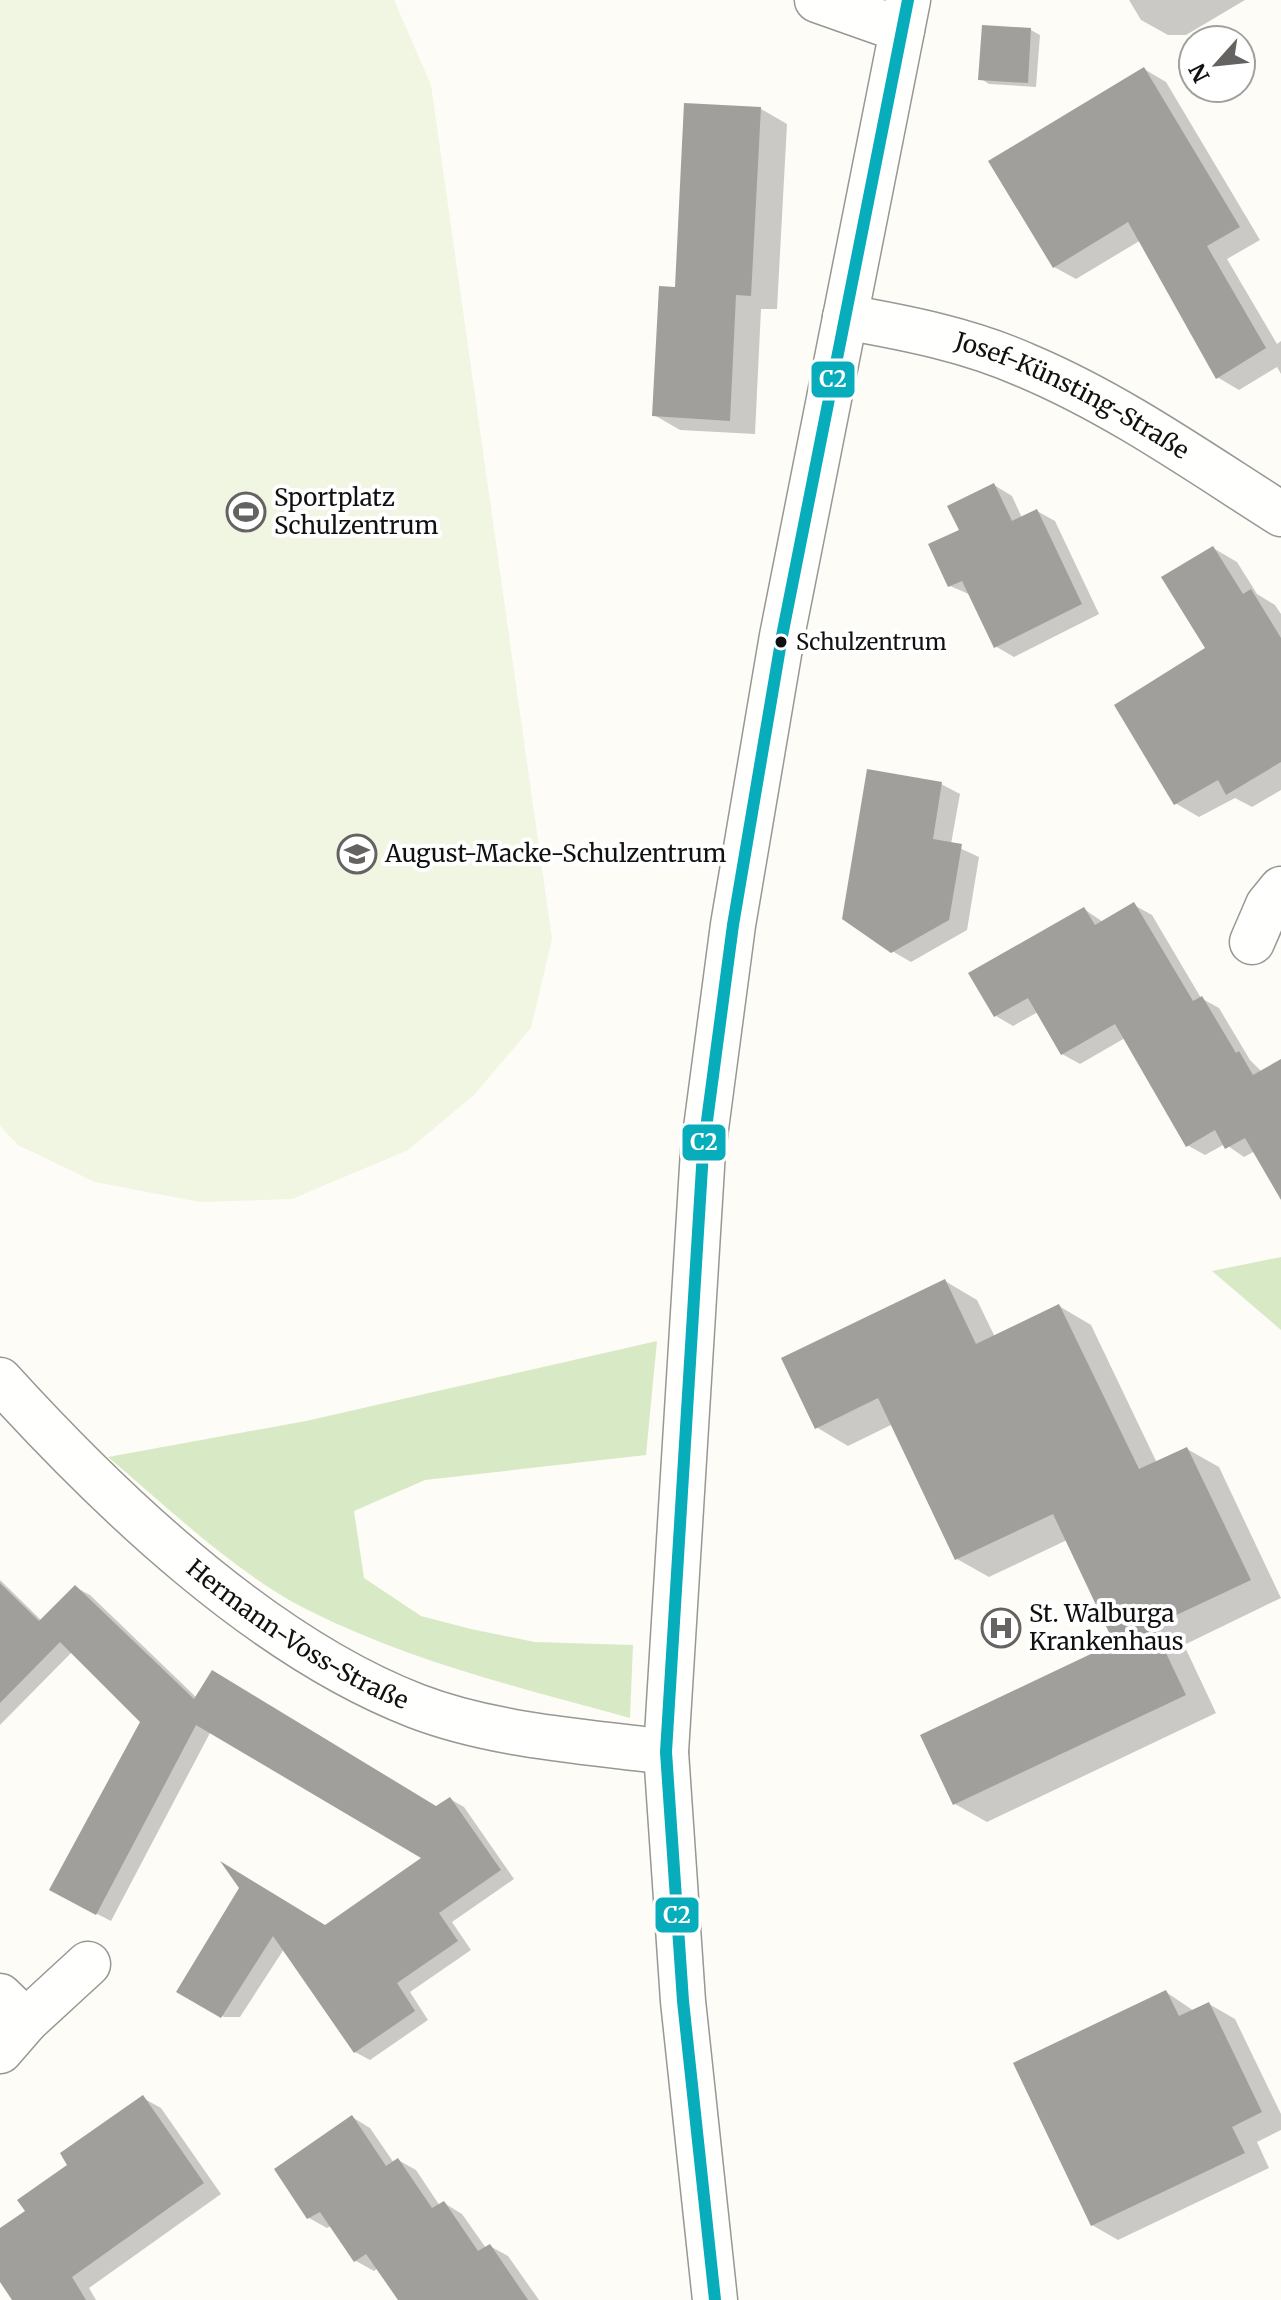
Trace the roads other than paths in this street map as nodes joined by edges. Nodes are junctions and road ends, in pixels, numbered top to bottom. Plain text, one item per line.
1 (817, 0) edge
2 (905, 15) edge
3 (845, 317) junction
4 (1281, 514) edge
5 (1281, 889) edge
6 (1252, 942) dead end
7 (0, 1380) edge
8 (666, 1752) junction
9 (88, 1964) dead end
10 (9, 2023) edge
11 (715, 2300) edge

1 - 2 street
2 - 3 street
3 - 4 street, Josef-Künsting-Straße
3 - 8 street
5 - 6 street
7 - 8 street, Hermann-Voss-Straße
8 - 11 street
9 - 10 street

